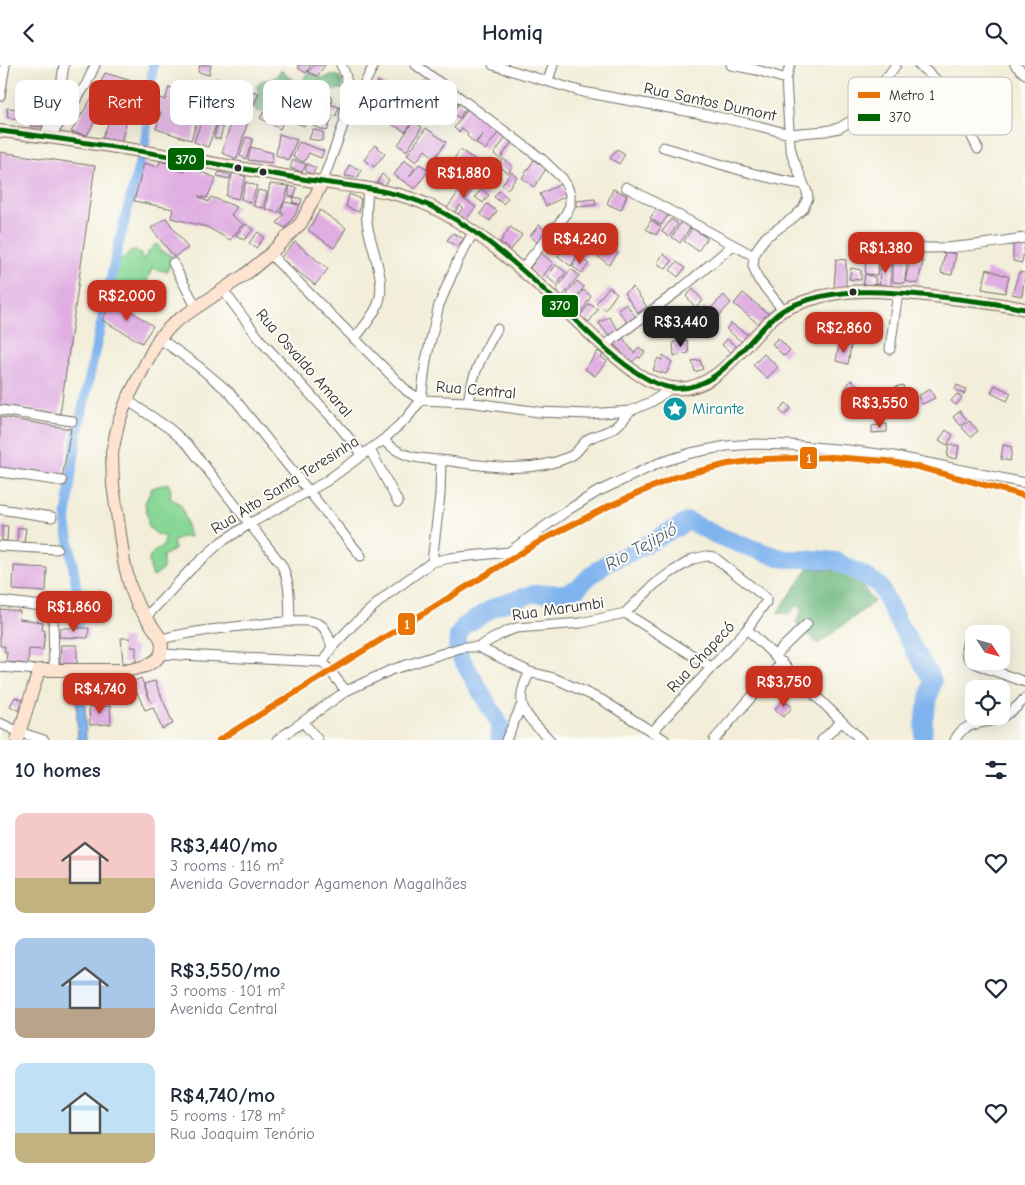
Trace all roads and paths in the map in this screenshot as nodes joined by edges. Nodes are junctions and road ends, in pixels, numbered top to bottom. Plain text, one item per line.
1 (5, 65) edge
2 (64, 65) edge
3 (95, 65) edge
4 (341, 65) edge
5 (374, 65) edge
6 (416, 65) edge
7 (493, 65) edge
8 (553, 65) edge
9 (731, 65) edge
10 (790, 65) edge
11 (896, 65) edge
12 (919, 65) edge
13 (1015, 65) edge
14 (1025, 75) edge
15 (887, 77) edge
16 (933, 77) edge
17 (786, 79) junction
18 (346, 80) edge
19 (366, 80) edge
20 (548, 81) junction
21 (0, 96) edge
22 (848, 123) edge
23 (343, 125) edge
24 (0, 131) edge
25 (789, 134) junction
26 (971, 135) edge
27 (48, 137) junction
28 (663, 147) dead end
29 (978, 149) dead end
30 (322, 183) junction
31 (803, 184) junction
32 (626, 187) dead end
33 (368, 189) junction
34 (474, 231) junction
35 (1025, 238) edge
36 (732, 245) junction
37 (897, 246) dead end
38 (270, 255) junction
39 (754, 257) junction
40 (173, 263) dead end
41 (521, 270) junction
42 (223, 289) junction
43 (898, 292) junction
44 (196, 307) junction
45 (1025, 309) edge
46 (783, 310) junction
47 (497, 329) dead end
48 (159, 339) junction
49 (354, 339) junction
50 (604, 346) junction
51 (890, 349) dead end
52 (672, 388) junction
53 (127, 400) junction
54 (421, 400) junction
55 (468, 402) junction
56 (0, 411) edge
57 (630, 411) junction
58 (72, 421) dead end
59 (383, 440) junction
60 (366, 452) junction
61 (441, 460) junction
62 (0, 472) edge
63 (62, 481) dead end
64 (1025, 483) edge
65 (308, 491) junction
66 (398, 502) dead end
67 (0, 509) edge
68 (52, 517) dead end
69 (250, 523) junction
70 (0, 546) edge
71 (57, 549) dead end
72 (361, 556) dead end
73 (432, 562) junction
74 (766, 598) joint
75 (0, 601) edge
76 (625, 613) junction
77 (145, 618) junction
78 (290, 622) junction
79 (807, 624) dead end
80 (747, 629) junction
81 (161, 639) junction
82 (332, 647) junction
83 (478, 647) junction
84 (161, 654) junction
85 (779, 658) junction
86 (322, 662) junction
87 (0, 667) edge
88 (711, 667) junction
89 (39, 670) junction
90 (54, 670) junction
91 (990, 670) edge
92 (530, 672) junction
93 (1025, 682) edge
94 (346, 691) junction
95 (1025, 698) edge
96 (522, 704) junction
97 (303, 721) junction
98 (842, 721) junction
99 (0, 723) edge
100 (652, 732) junction
101 (18, 736) edge
102 (44, 740) edge
103 (277, 740) edge
104 (318, 740) edge
105 (506, 740) edge
106 (550, 740) edge
107 (665, 740) edge
108 (714, 740) edge
109 (822, 740) edge
110 (861, 740) edge
111 (954, 740) edge

1 - 21 street
2 - 27 street
3 - 27 street
4 - 18 street
5 - 19 street
6 - 41 street
7 - 20 street, Rua Santos Dumont
8 - 20 street
9 - 17 street
10 - 17 street
11 - 15 street, Rua Santos Dumont
12 - 16 street
13 - 14 street
17 - 25 street
20 - 25 street, Rua Santos Dumont
22 - 25 street, Rua Santos Dumont
23 - 30 street
24 - 27 main road
25 - 31 street
26 - 29 street
27 - 30 main road
28 - 31 street
30 - 33 main road
30 - 38 main road
31 - 39 street
32 - 36 street
33 - 34 main road
33 - 49 street
34 - 41 main road
34 - 54 street, Rua Alto Santa Teresinha
35 - 37 street
36 - 39 street
36 - 50 street
38 - 42 main road
38 - 49 street, Rua Central
39 - 46 street
40 - 44 street
41 - 50 main road
42 - 44 main road
42 - 60 street, Rua Osvaldo Amaral
43 - 45 main road
43 - 46 main road
43 - 51 street
44 - 48 main road
46 - 52 main road
47 - 55 street
48 - 53 main road
48 - 65 street
49 - 54 street, Rua Central
50 - 52 main road
52 - 57 street, Rua Central
53 - 69 street
53 - 77 main road
54 - 55 street, Rua Central
54 - 59 street, Rua Alto Santa Teresinha
55 - 57 street, Rua Central
56 - 58 street
57 - 61 street
59 - 60 street, Rua Alto Santa Teresinha
59 - 61 street
60 - 65 street, Rua Alto Santa Teresinha
60 - 66 street, Rua Osvaldo Amaral
61 - 73 street
62 - 63 street
64 - 73 street
65 - 69 street, Rua Alto Santa Teresinha
65 - 72 street
67 - 68 street
69 - 77 street, Rua Alto Santa Teresinha
69 - 78 street
70 - 71 street
73 - 82 street
74 - 76 street, Rua Marumbi
74 - 80 street, Rua Chapecó
75 - 90 street
76 - 83 street, Rua Marumbi
76 - 88 street
77 - 81 main road
78 - 81 street
78 - 82 street
79 - 85 street
80 - 85 street
80 - 88 street, Rua Chapecó
81 - 84 main road
82 - 86 street
83 - 92 street
83 - 94 street, Rua Marumbi
84 - 86 street
84 - 90 main road
85 - 98 street
85 - 108 street
86 - 94 street
87 - 89 street
88 - 100 street, Rua Chapecó
89 - 90 main road
89 - 101 main road
91 - 93 street
92 - 96 street
92 - 100 street
94 - 97 street, Rua Marumbi
95 - 111 street
96 - 105 street
96 - 106 street
97 - 103 street, Rua Marumbi
97 - 104 street
98 - 109 street
98 - 110 street
99 - 101 street
100 - 107 street
101 - 102 street

